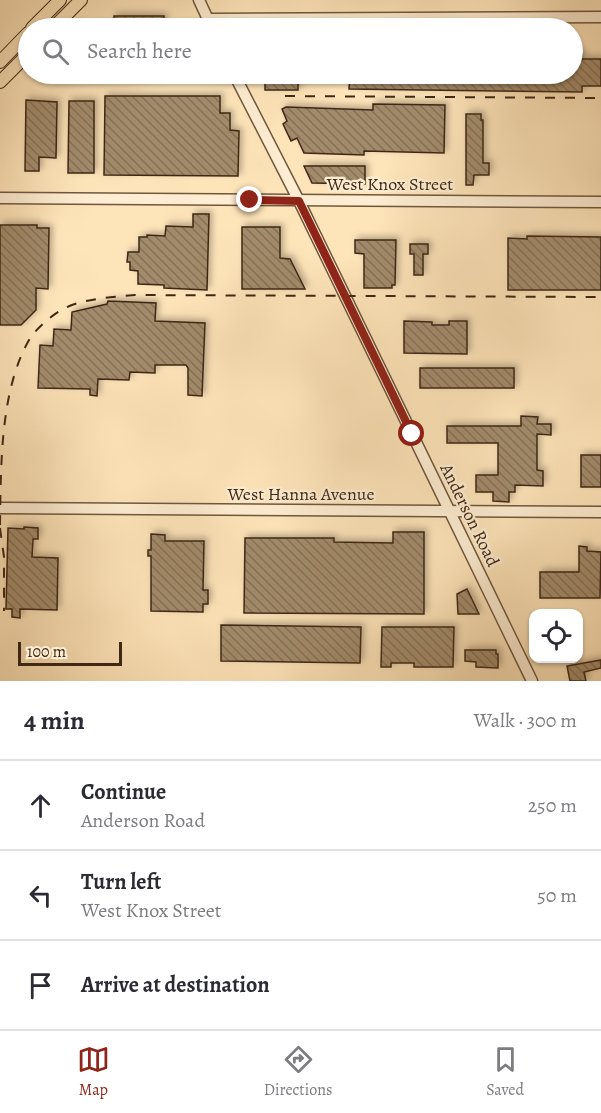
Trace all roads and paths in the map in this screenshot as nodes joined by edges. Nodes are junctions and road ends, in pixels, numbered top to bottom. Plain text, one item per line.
1 (60, 0) edge
2 (81, 0) edge
3 (199, 0) edge
4 (601, 17) edge
5 (42, 18) edge
6 (63, 18) edge
7 (207, 18) edge
8 (545, 18) edge
9 (18, 43) edge
10 (0, 62) edge
11 (18, 64) edge
12 (0, 82) edge
13 (239, 84) edge
14 (0, 198) edge
15 (299, 201) junction
16 (601, 202) edge
17 (0, 508) edge
18 (450, 511) junction
19 (601, 512) edge
20 (532, 681) edge

1 - 5 main road
2 - 6 main road
3 - 7 street
4 - 8 street
9 - 10 main road
11 - 12 main road
13 - 15 street, Anderson Road
14 - 15 street, West Knox Street
15 - 16 street, West Knox Street
15 - 18 street, Anderson Road
17 - 18 street, West Hanna Avenue
18 - 19 street, West Hanna Avenue
18 - 20 street, Anderson Road

